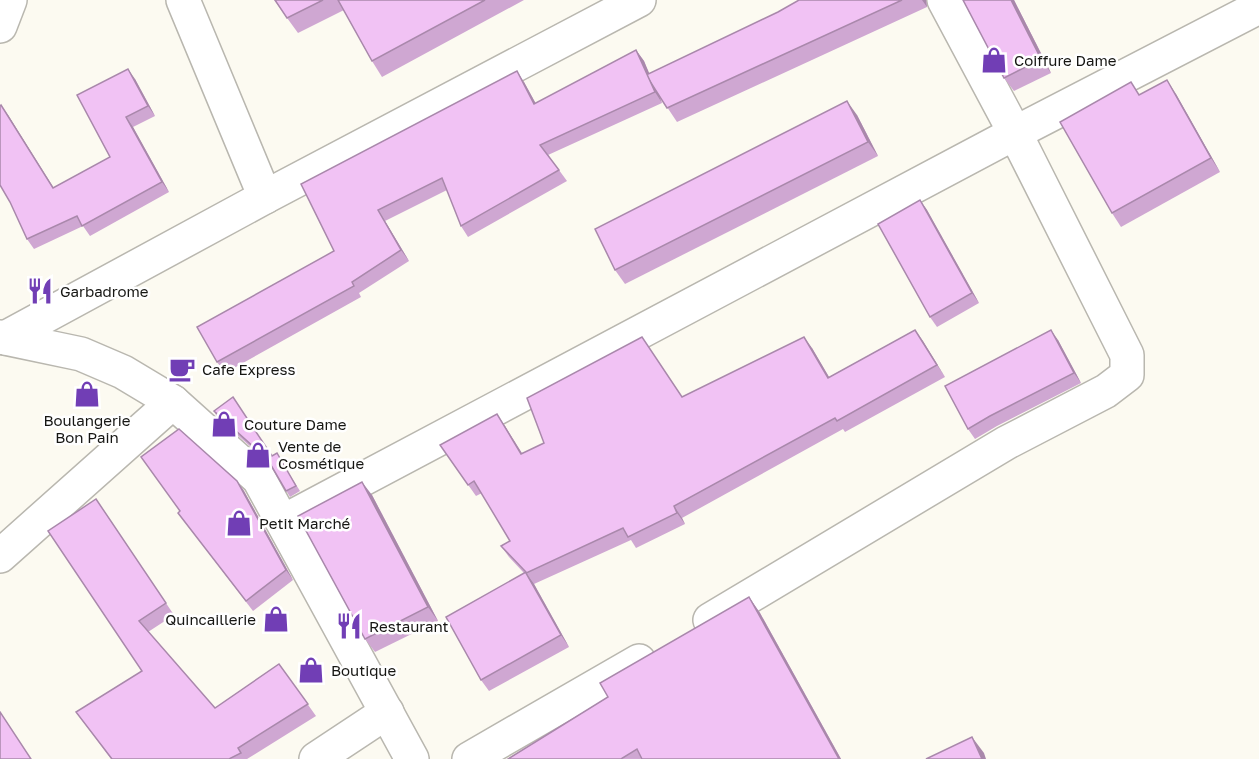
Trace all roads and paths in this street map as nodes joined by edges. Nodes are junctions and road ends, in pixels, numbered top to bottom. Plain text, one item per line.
1 (10, 0) edge
2 (183, 0) edge
3 (639, 0) edge
4 (944, 0) edge
5 (1259, 7) edge
6 (0, 26) edge
7 (1015, 133) junction
8 (265, 197) junction
9 (2, 338) edge
10 (173, 402) junction
11 (284, 521) junction
12 (0, 556) edge
13 (387, 712) junction
14 (316, 759) edge
15 (412, 759) edge
16 (469, 759) edge

1 - 6 street
2 - 8 street
3 - 8 street
4 - 7 street
5 - 7 street
7 - 11 street
7 - 16 street
8 - 9 street
9 - 10 street
10 - 11 street
10 - 12 street
11 - 13 street
13 - 14 street
13 - 15 street

